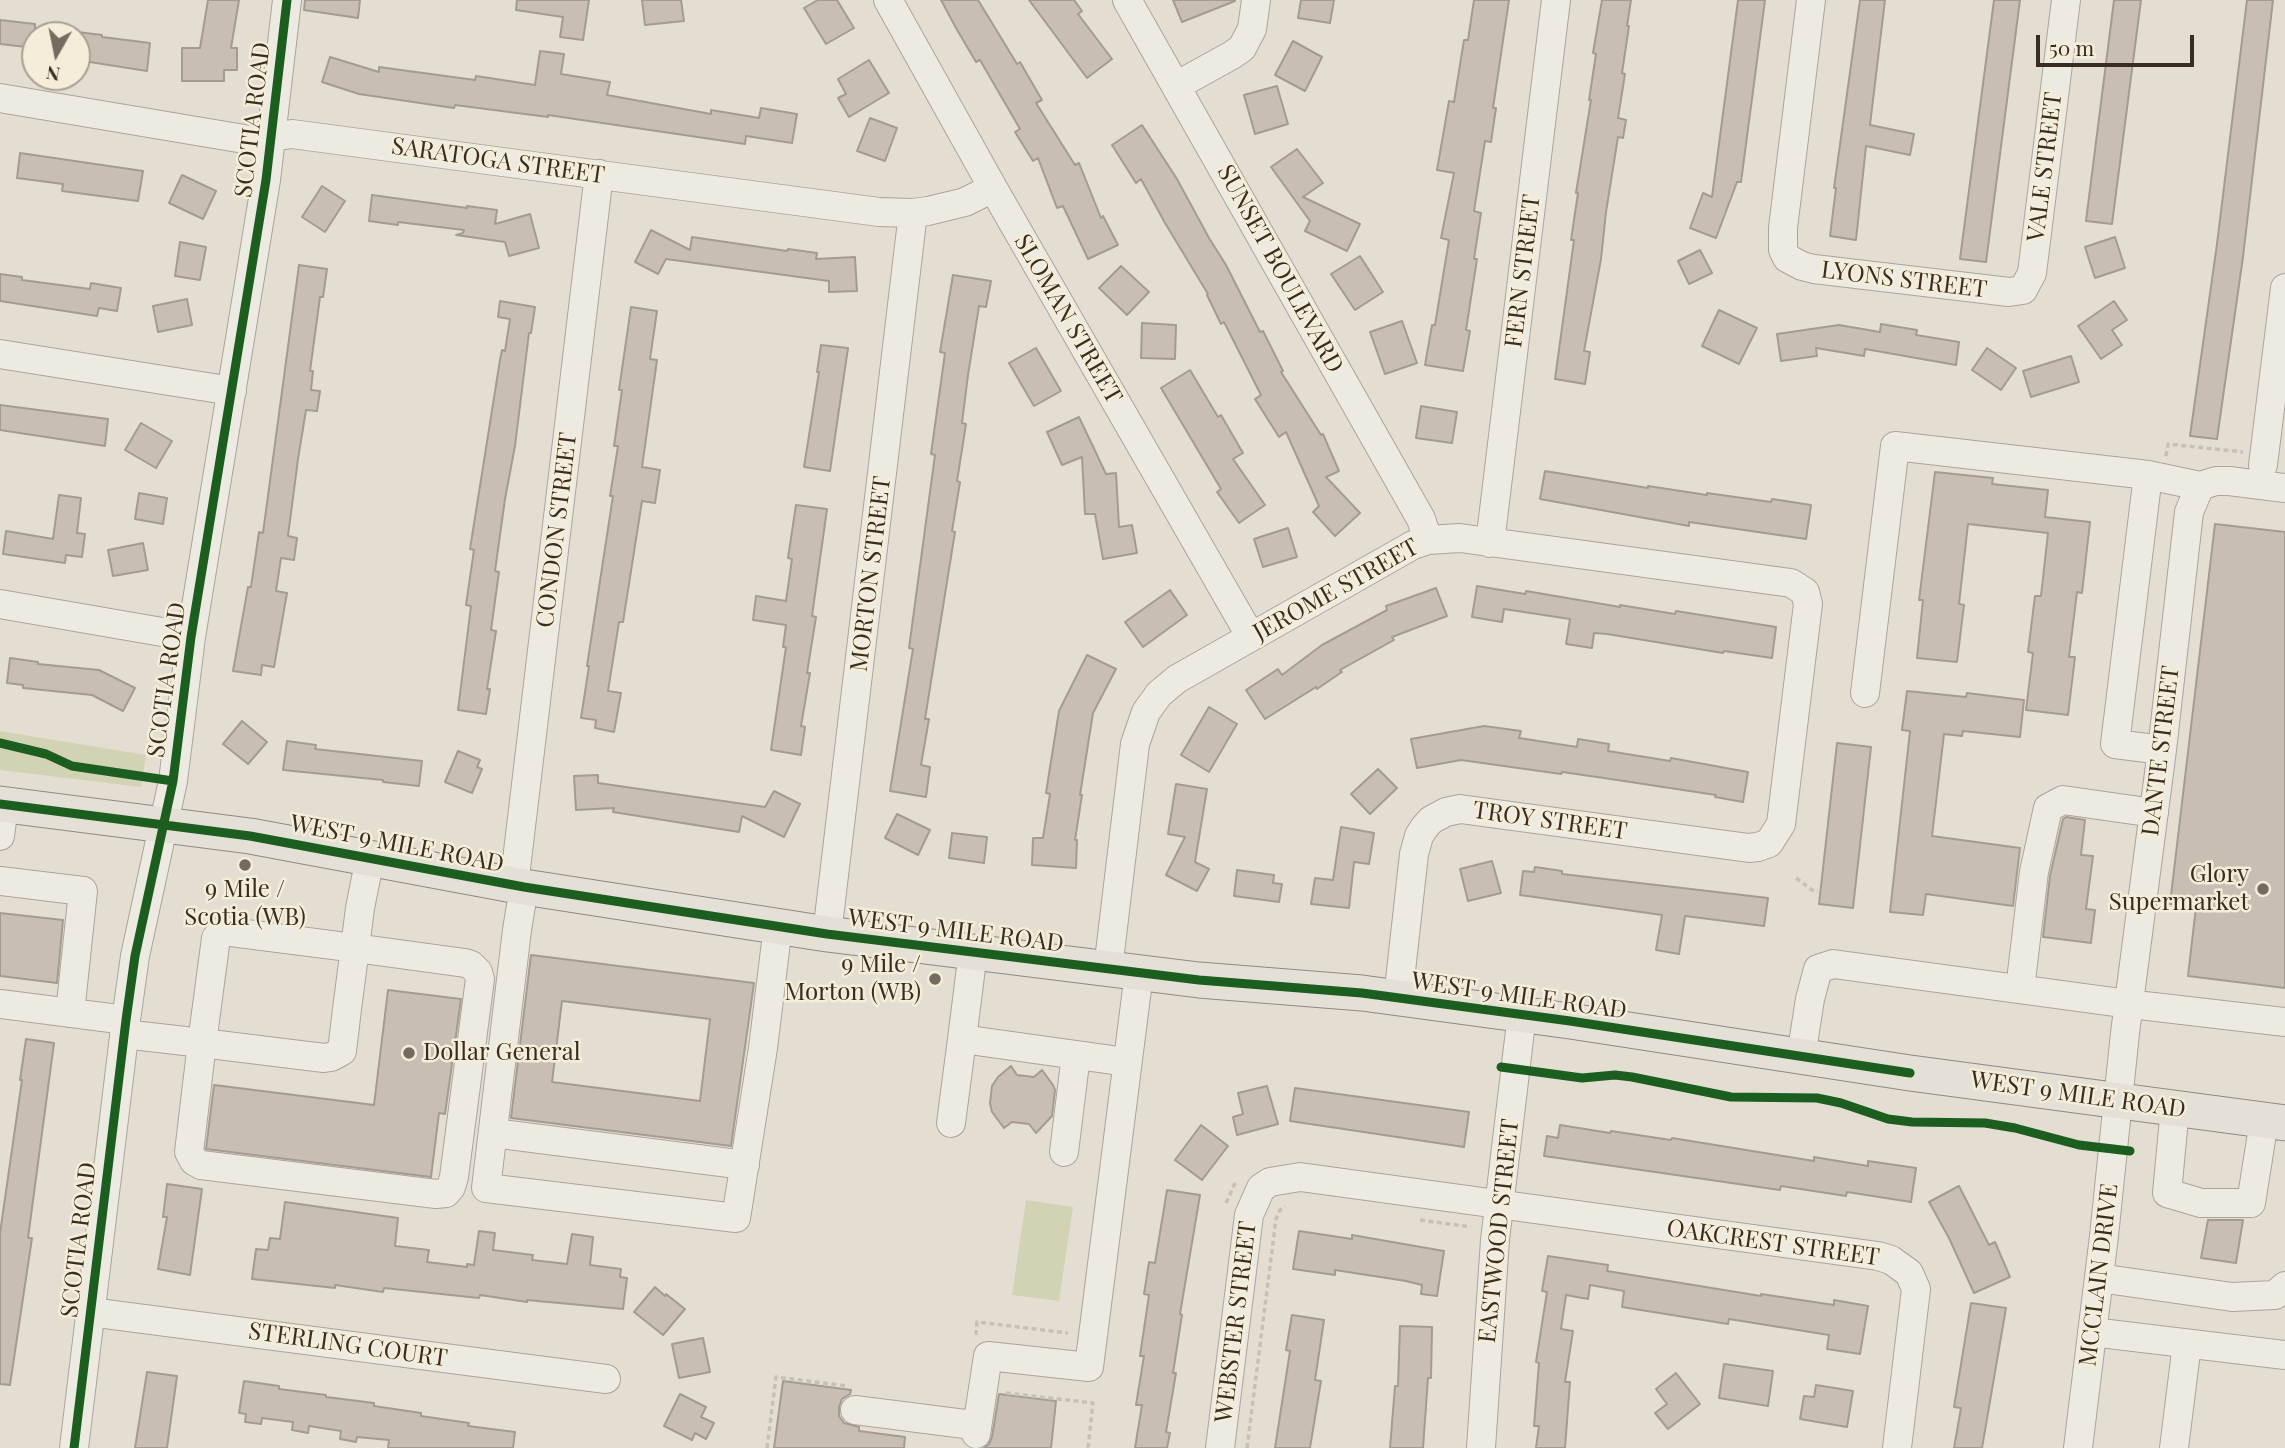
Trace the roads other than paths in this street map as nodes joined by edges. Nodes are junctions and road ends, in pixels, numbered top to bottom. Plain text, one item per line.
1 (287, 0) edge
2 (888, 0) edge
3 (1127, 0) edge
4 (1256, 0) edge
5 (1556, 0) edge
6 (1811, 0) edge
7 (2066, 0) edge
8 (1176, 86) junction
9 (0, 98) edge
10 (271, 137) junction
11 (599, 174) junction
12 (993, 188) junction
13 (913, 214) junction
14 (2285, 288) edge
15 (2023, 290) joint
16 (0, 354) edge
17 (232, 391) junction
18 (2254, 459) road end
19 (2156, 471) junction
20 (2200, 486) junction
21 (2285, 488) edge
22 (1428, 540) junction
23 (1490, 543) junction
24 (0, 604) edge
25 (191, 636) junction
26 (1251, 637) junction
27 (1865, 693) dead end
28 (2162, 750) junction
29 (2154, 813) junction
30 (1, 815) edge
31 (164, 825) junction
32 (1769, 843) joint
33 (370, 858) junction
34 (0, 881) edge
35 (519, 886) junction
36 (778, 926) junction
37 (827, 934) junction
38 (355, 948) junction
39 (973, 952) junction
40 (1123, 971) junction
41 (2020, 989) junction
42 (1398, 998) junction
43 (0, 1004) edge
44 (2129, 1004) junction
45 (70, 1013) junction
46 (1522, 1014) junction
47 (2285, 1022) edge
48 (125, 1027) junction
49 (962, 1040) junction
50 (202, 1043) junction
51 (1076, 1055) junction
52 (1801, 1057) junction
53 (1127, 1062) junction
54 (2119, 1101) junction
55 (2175, 1108) junction
56 (2275, 1122) edge
57 (951, 1123) dead end
58 (493, 1133) junction
59 (1064, 1152) dead end
60 (745, 1165) junction
61 (1499, 1205) junction
62 (2099, 1278) junction
63 (2285, 1286) edge
64 (90, 1312) junction
65 (2092, 1332) junction
66 (2187, 1344) junction
67 (2285, 1355) edge
68 (606, 1379) dead end
69 (855, 1410) dead end
70 (74, 1448) edge
71 (1220, 1448) edge
72 (1481, 1448) edge
73 (1897, 1448) edge
74 (2078, 1448) edge
75 (2174, 1448) edge

1 - 10 street, SCOTIA ROAD
2 - 12 street, SLOMAN STREET
3 - 8 street, SUNSET BOULEVARD
4 - 8 street
5 - 23 street, FERN STREET
6 - 15 street, LYONS STREET
7 - 15 street, VALE STREET
8 - 22 street, SUNSET BOULEVARD
9 - 10 street, SARATOGA STREET
10 - 11 street, SARATOGA STREET
10 - 17 street, SCOTIA ROAD
11 - 13 street, SARATOGA STREET
11 - 35 street, CONDON STREET
12 - 13 street, SARATOGA STREET
12 - 26 street, SLOMAN STREET
13 - 37 street, MORTON STREET
14 - 18 street
16 - 17 street
17 - 25 street, SCOTIA ROAD
19 - 20 street
19 - 27 street
19 - 28 street
20 - 21 street
20 - 28 street, DANTE STREET
22 - 23 street, JEROME STREET
22 - 26 street, JEROME STREET
23 - 32 street, JEROME STREET
24 - 25 street
25 - 31 street, SCOTIA ROAD
26 - 40 street, JEROME STREET
28 - 29 street, DANTE STREET
29 - 41 street
29 - 44 street, DANTE STREET
30 - 31 main road, WEST 9 MILE ROAD
31 - 33 main road, WEST 9 MILE ROAD
31 - 48 street, SCOTIA ROAD
32 - 42 street, TROY STREET
33 - 35 main road, WEST 9 MILE ROAD
33 - 38 street
34 - 45 street
35 - 36 main road, WEST 9 MILE ROAD
35 - 58 street, CONDON STREET
36 - 37 main road, WEST 9 MILE ROAD
36 - 60 street
37 - 39 main road, WEST 9 MILE ROAD
38 - 50 street
38 - 50 street
38 - 50 street
39 - 40 main road, WEST 9 MILE ROAD
39 - 49 street
40 - 42 main road, WEST 9 MILE ROAD
40 - 53 street, JEROME STREET
41 - 44 street
41 - 52 street
42 - 46 main road, WEST 9 MILE ROAD
43 - 45 street
44 - 47 street
44 - 54 street, DANTE STREET
45 - 48 street
46 - 52 main road, WEST 9 MILE ROAD
46 - 61 street, EASTWOOD STREET
48 - 50 street
48 - 64 street, SCOTIA ROAD
49 - 51 street
49 - 57 street
51 - 53 street
51 - 59 street
52 - 54 main road, WEST 9 MILE ROAD
53 - 69 street, JEROME STREET
54 - 55 main road, WEST 9 MILE ROAD
54 - 62 street, MCCLAIN DRIVE
55 - 56 main road, WEST 9 MILE ROAD
55 - 56 street
58 - 60 street
58 - 60 street, CONDON STREET
61 - 71 street, WEBSTER STREET
61 - 72 street, EASTWOOD STREET
61 - 73 street, OAKCREST STREET
62 - 63 street
62 - 65 street, MCCLAIN DRIVE
64 - 68 street, STERLING COURT
64 - 70 street, SCOTIA ROAD
65 - 66 street
65 - 74 street, MCCLAIN DRIVE
66 - 67 street
66 - 75 street

